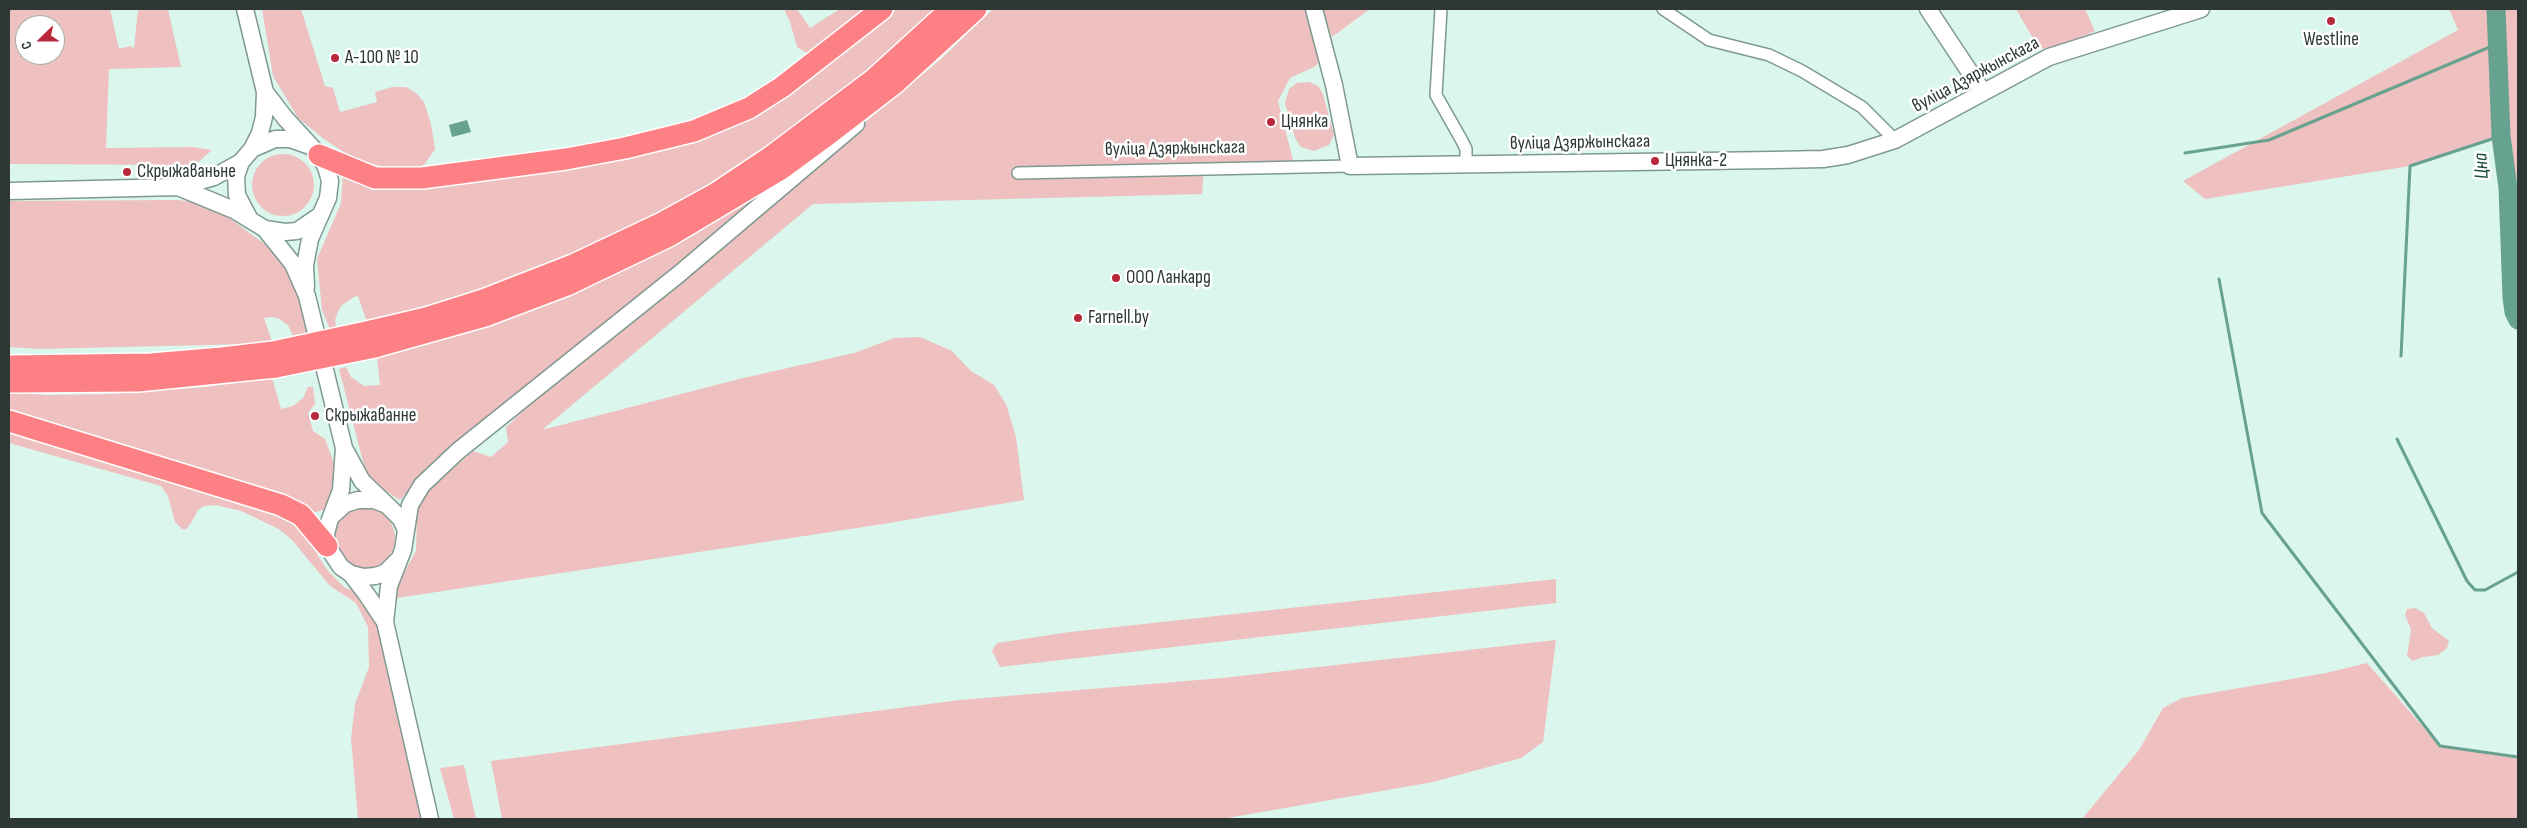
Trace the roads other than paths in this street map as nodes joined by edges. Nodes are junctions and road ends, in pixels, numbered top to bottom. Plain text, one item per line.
1 (245, 9) edge
2 (882, 9) edge
3 (951, 9) edge
4 (976, 9) edge
5 (1314, 9) edge
6 (1441, 9) edge
7 (1663, 9) edge
8 (1928, 9) edge
9 (2201, 9) edge
10 (894, 84) junction
11 (265, 92) junction
12 (1982, 92) junction
13 (1895, 140) junction
14 (252, 149) junction
15 (314, 150) junction
16 (241, 162) junction
17 (1466, 165) junction
18 (1350, 166) junction
19 (1018, 173) dead end
20 (178, 187) junction
21 (9, 191) edge
22 (320, 215) junction
23 (259, 225) junction
24 (306, 292) junction
25 (373, 339) junction
26 (274, 359) junction
27 (9, 366) edge
28 (9, 382) edge
29 (9, 421) edge
30 (344, 448) junction
31 (387, 505) junction
32 (334, 514) junction
33 (405, 528) junction
34 (327, 546) junction
35 (397, 561) junction
36 (351, 574) junction
37 (385, 622) junction
38 (430, 819) edge

1 - 11 main road
2 - 15 highway
3 - 25 highway
4 - 10 highway
5 - 18 main road
6 - 17 street
7 - 13 street
8 - 12 main road
9 - 12 main road, вуліца Дзяржынскага
10 - 25 highway
10 - 33 main road
11 - 14 main road
11 - 15 main road
12 - 13 main road, вуліца Дзяржынскага
13 - 17 main road, вуліца Дзяржынскага
14 - 15 main road
14 - 16 main road
15 - 22 main road
16 - 20 main road
16 - 23 main road
17 - 18 main road, вуліца Дзяржынскага
18 - 19 street, вуліца Дзяржынскага
20 - 21 main road
20 - 23 main road
22 - 23 main road
22 - 24 main road
23 - 24 main road
24 - 30 main road
25 - 26 highway, bridge
26 - 27 highway
26 - 28 highway
29 - 34 highway
30 - 31 main road
30 - 32 main road
31 - 32 main road
31 - 33 main road
32 - 34 main road
33 - 35 main road
34 - 36 main road
35 - 36 main road
35 - 37 main road
36 - 37 main road
37 - 38 main road

